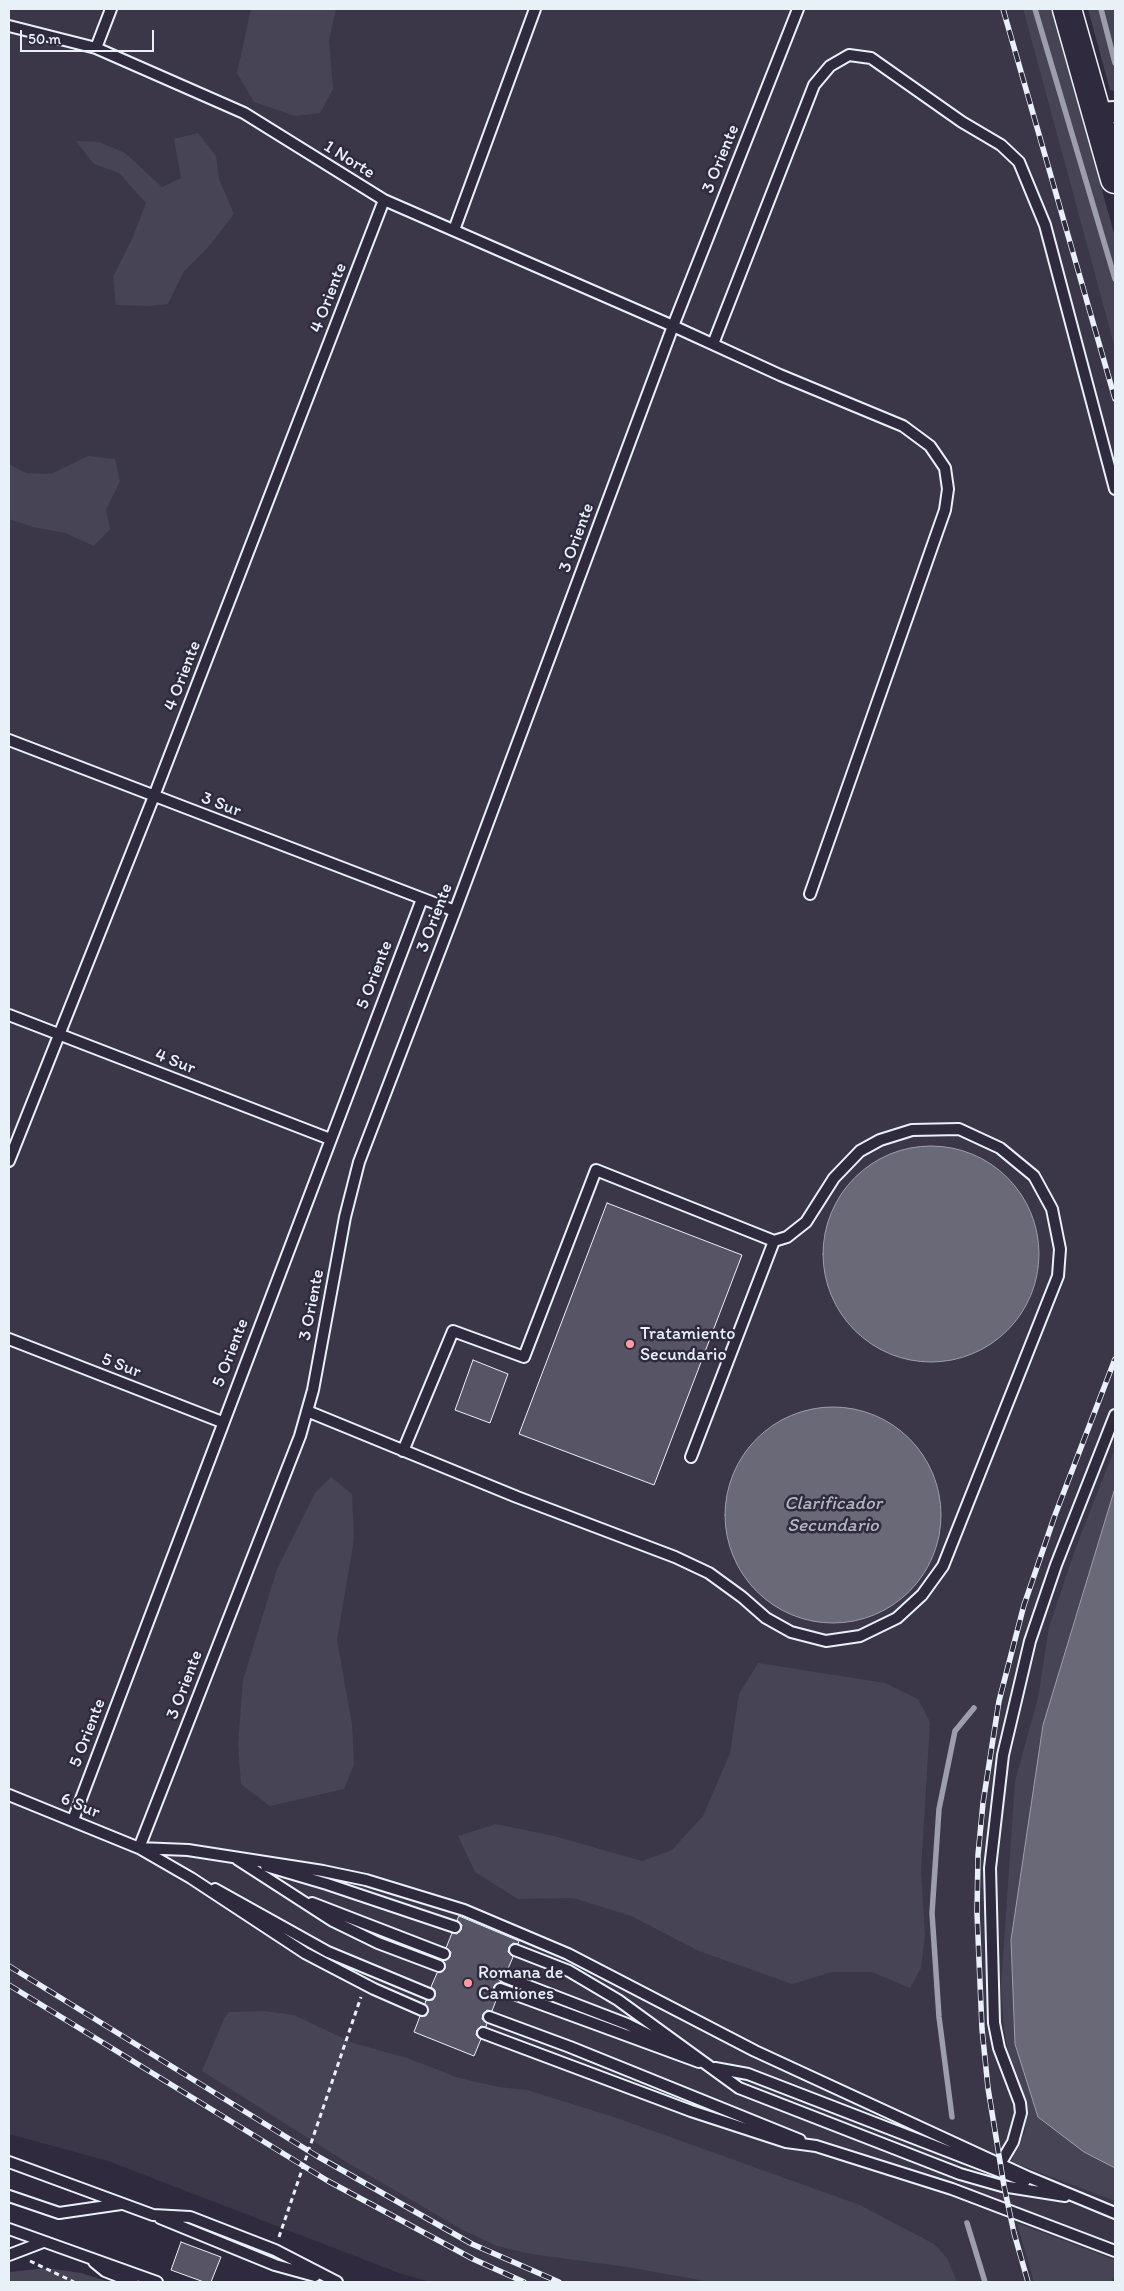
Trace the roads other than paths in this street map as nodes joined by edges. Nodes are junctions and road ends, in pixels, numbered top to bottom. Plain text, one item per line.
1 (111, 9) edge
2 (536, 9) edge
3 (798, 9) edge
4 (1067, 9) edge
5 (9, 26) edge
6 (96, 48) junction
7 (1106, 112) edge
8 (1115, 178) edge
9 (384, 200) junction
10 (454, 230) junction
11 (673, 326) junction
12 (714, 344) junction
13 (1115, 489) edge
14 (9, 740) edge
15 (154, 796) junction
16 (810, 894) dead end
17 (422, 899) junction
18 (455, 911) junction
19 (9, 1015) edge
20 (59, 1034) junction
21 (330, 1140) junction
22 (9, 1161) edge
23 (774, 1242) junction
24 (9, 1339) edge
25 (307, 1411) junction
26 (1115, 1415) edge
27 (222, 1422) junction
28 (403, 1451) junction
29 (691, 1458) dead end
30 (9, 1795) edge
31 (73, 1820) junction
32 (139, 1848) junction
33 (234, 1857) junction
34 (191, 1878) junction
35 (297, 1898) junction
36 (454, 1927) dead end
37 (515, 1950) dead end
38 (444, 1954) dead end
39 (439, 1966) dead end
40 (505, 1977) dead end
41 (500, 1989) dead end
42 (429, 1994) dead end
43 (422, 2010) dead end
44 (489, 2017) dead end
45 (483, 2033) dead end
46 (711, 2067) junction
47 (816, 2146) junction
48 (9, 2162) edge
49 (1000, 2164) junction
50 (9, 2196) edge
51 (1077, 2198) junction
52 (122, 2204) junction
53 (1115, 2213) edge
54 (153, 2216) junction
55 (9, 2229) edge
56 (43, 2242) junction
57 (1115, 2250) edge
58 (11, 2254) edge
59 (91, 2260) junction
60 (332, 2281) edge
61 (133, 2282) edge
62 (157, 2282) edge

1 - 6 lane
2 - 10 lane
3 - 11 lane, 3 Oriente
4 - 7 highway
5 - 6 lane, 1 Norte
6 - 9 lane, 1 Norte
7 - 8 highway
9 - 10 lane, 1 Norte
9 - 15 lane, 4 Oriente
10 - 11 lane, 1 Norte
11 - 12 lane, 1 Norte
11 - 18 lane, 3 Oriente
12 - 13 lane
12 - 16 lane, 1 Norte
14 - 15 lane, 3 Sur
15 - 17 lane, 3 Sur
15 - 20 lane, 4 Oriente
17 - 18 lane, 3 Sur
17 - 21 lane, 5 Oriente
18 - 25 lane, 3 Oriente
19 - 20 lane, 4 Sur
20 - 21 lane, 4 Sur
20 - 22 lane, 4 Oriente
21 - 27 lane, 5 Oriente
23 - 28 lane
23 - 28 lane
23 - 29 lane
24 - 27 lane, 5 Sur
25 - 28 lane
25 - 32 lane, 3 Oriente
26 - 49 lane
27 - 31 lane, 5 Oriente
30 - 31 lane, 6 Sur
31 - 32 lane, 6 Sur
32 - 33 lane
32 - 34 lane
33 - 35 lane
33 - 36 lane
33 - 49 lane
34 - 42 lane
34 - 43 lane
35 - 38 lane
35 - 39 lane
37 - 46 lane
40 - 46 lane
41 - 46 lane
44 - 47 lane
45 - 47 lane
46 - 51 lane
46 - 51 lane
47 - 57 lane
48 - 52 lane
49 - 51 lane
50 - 52 lane
51 - 53 lane
52 - 54 lane
54 - 60 lane
54 - 60 lane
55 - 56 lane
56 - 58 lane
56 - 59 lane
59 - 61 lane
59 - 62 lane

